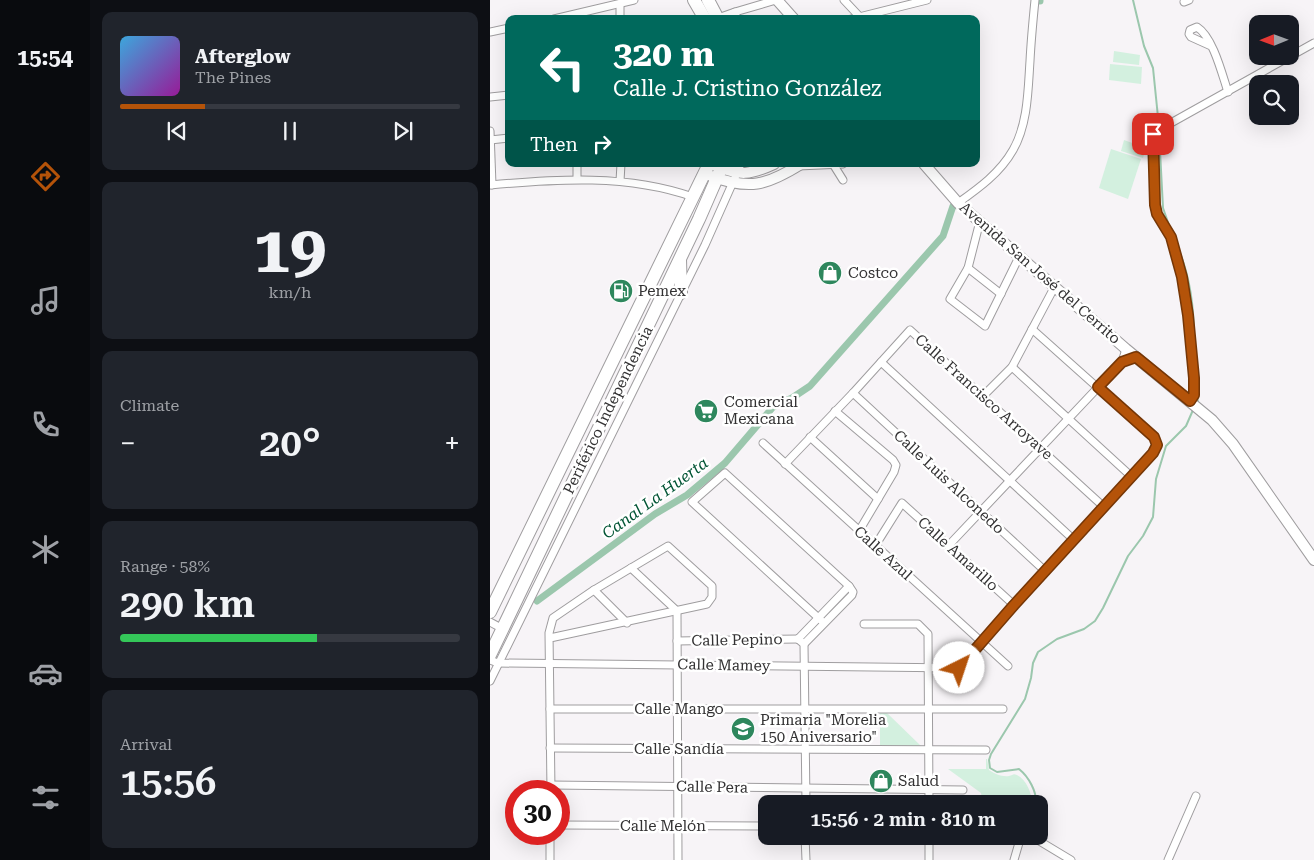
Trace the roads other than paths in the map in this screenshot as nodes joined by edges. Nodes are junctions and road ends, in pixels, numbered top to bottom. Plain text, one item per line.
1 (634, 0) edge
2 (694, 0) edge
3 (708, 0) edge
4 (777, 0) edge
5 (844, 0) edge
6 (927, 0) edge
7 (1035, 0) edge
8 (910, 2) edge
9 (620, 4) junction
10 (578, 15) edge
11 (620, 15) edge
12 (711, 15) edge
13 (713, 15) edge
14 (736, 15) edge
15 (790, 15) edge
16 (858, 15) edge
17 (863, 15) edge
18 (505, 29) edge
19 (490, 32) edge
20 (1314, 43) edge
21 (1211, 46) dead end
22 (1228, 92) junction
23 (505, 95) edge
24 (490, 96) edge
25 (490, 130) edge
26 (505, 138) edge
27 (490, 140) edge
28 (577, 167) edge
29 (621, 167) edge
30 (707, 167) edge
31 (766, 167) edge
32 (796, 167) edge
33 (835, 167) edge
34 (927, 167) edge
35 (721, 170) edge
36 (737, 174) edge
37 (577, 180) junction
38 (843, 180) dead end
39 (620, 181) junction
40 (491, 185) edge
41 (693, 196) junction
42 (958, 202) junction
43 (980, 222) junction
44 (1020, 255) junction
45 (680, 258) junction
46 (968, 268) junction
47 (1054, 286) junction
48 (681, 293) junction
49 (1001, 294) junction
50 (1032, 329) junction
51 (1126, 349) junction
52 (1136, 357) junction
53 (631, 361) junction
54 (881, 362) junction
55 (1122, 362) junction
56 (1012, 366) junction
57 (644, 367) junction
58 (1098, 387) junction
59 (853, 393) junction
60 (983, 396) junction
61 (1190, 401) junction
62 (835, 411) junction
63 (1068, 418) junction
64 (810, 437) junction
65 (763, 444) dead end
66 (1040, 448) junction
67 (785, 464) junction
68 (1132, 477) junction
69 (1010, 481) junction
70 (878, 499) junction
71 (1104, 507) junction
72 (981, 512) junction
73 (859, 531) junction
74 (1074, 540) junction
75 (949, 545) junction
76 (875, 546) junction
77 (1314, 560) edge
78 (631, 568) junction
79 (1045, 571) junction
80 (849, 586) junction
81 (594, 590) junction
82 (1014, 605) junction
83 (677, 611) junction
84 (490, 612) edge
85 (818, 617) junction
86 (490, 622) edge
87 (627, 622) junction
88 (824, 623) junction
89 (864, 624) dead end
90 (497, 634) edge
91 (550, 638) junction
92 (677, 641) junction
93 (801, 641) junction
94 (981, 643) junction
95 (494, 659) edge
96 (490, 660) edge
97 (550, 664) junction
98 (677, 665) junction
99 (804, 666) junction
100 (1008, 666) dead end
101 (928, 668) junction
102 (490, 681) edge
103 (805, 708) junction
104 (928, 708) junction
105 (550, 709) junction
106 (677, 709) junction
107 (1003, 709) dead end
108 (550, 748) junction
109 (677, 749) junction
110 (806, 749) junction
111 (929, 750) junction
112 (986, 750) dead end
113 (551, 780) edge
114 (677, 786) junction
115 (570, 788) edge
116 (806, 788) junction
117 (929, 790) junction
118 (963, 790) dead end
119 (806, 795) edge
120 (929, 795) edge
121 (1196, 796) dead end
122 (570, 825) edge
123 (678, 826) junction
124 (758, 826) edge
125 (550, 845) edge
126 (805, 845) edge
127 (929, 845) edge
128 (1018, 845) edge
129 (1045, 845) edge
130 (1068, 859) edge
131 (550, 860) edge
132 (678, 860) edge
133 (806, 860) edge
134 (929, 860) edge
135 (1014, 860) edge
136 (1168, 860) edge

1 - 9 street
2 - 12 highway
3 - 13 highway
4 - 14 street
4 - 15 street
5 - 16 street
6 - 8 street
7 - 42 street
8 - 17 street
9 - 10 street
9 - 11 street
18 - 19 street
20 - 22 street
21 - 22 street
22 - 61 street
23 - 24 street
25 - 27 street
26 - 27 street
27 - 40 street
28 - 37 street
29 - 39 street
30 - 35 street
30 - 41 highway, Periférico Independencia
31 - 36 street
32 - 36 street
33 - 38 street
34 - 42 street, Avenida San José del Cerrito
35 - 36 street
35 - 45 highway, Periférico Independencia
36 - 48 street
37 - 39 street
37 - 40 street
39 - 41 street
41 - 84 highway, Periférico Independencia
42 - 43 street, Avenida San José del Cerrito
43 - 44 street, Avenida San José del Cerrito
43 - 46 street
44 - 47 street, Avenida San José del Cerrito
44 - 49 street
45 - 48 highway
45 - 53 highway, Periférico Independencia
46 - 49 street
46 - 49 street
47 - 50 street
47 - 51 street, Avenida San José del Cerrito
48 - 57 street
50 - 56 street
50 - 58 street
51 - 52 street, Avenida San José del Cerrito
51 - 55 street
52 - 55 street
52 - 61 street, Avenida San José del Cerrito
53 - 57 street
53 - 90 highway, Periférico Independencia
54 - 59 street, Calle Francisco Arroyave
54 - 60 street, Calle Francisco Arroyave
54 - 69 street
55 - 58 street
56 - 60 street
56 - 63 street
57 - 95 street
58 - 63 street
58 - 68 street
59 - 62 street, Calle Francisco Arroyave
59 - 72 street, Calle Luis Alconedo
60 - 66 street, Calle Francisco Arroyave
61 - 77 street, Avenida San José del Cerrito
62 - 64 street, Calle Francisco Arroyave
62 - 70 street
63 - 66 street
63 - 68 street
64 - 67 street, Calle Francisco Arroyave
64 - 70 street
65 - 67 street, Calle Azul
66 - 69 street
66 - 71 street, Calle Francisco Arroyave
67 - 73 street, Calle Azul
68 - 71 street
69 - 72 street
69 - 74 street
70 - 73 street
71 - 74 street
72 - 75 street
72 - 79 street, Calle Luis Alconedo
73 - 76 street, Calle Azul
74 - 79 street
75 - 76 street, Calle Amarillo
75 - 82 street, Calle Amarillo
76 - 94 street, Calle Azul
78 - 81 street
78 - 83 street
78 - 83 street
79 - 82 street
80 - 85 street
80 - 85 street
80 - 88 street
81 - 87 street
81 - 91 street
82 - 94 street
83 - 87 street
83 - 92 street
85 - 88 street
85 - 93 street
86 - 90 street
87 - 91 street
88 - 93 street
89 - 101 street
90 - 95 highway, Periférico Independencia
91 - 97 street
92 - 93 street, Calle Pepino
92 - 98 street
93 - 99 street
94 - 100 street, Calle Azul
94 - 101 street, Calle Mamey
95 - 96 street, Calle Mamey
95 - 97 street, Calle Mamey
95 - 102 street
97 - 98 street, Calle Mamey
97 - 105 street
98 - 99 street, Calle Mamey
98 - 106 street
99 - 101 street, Calle Mamey
99 - 103 street
101 - 104 street
103 - 104 street, Calle Mango
103 - 106 street, Calle Mango
103 - 110 street
104 - 107 street, Calle Mango
104 - 111 street
105 - 106 street, Calle Mango
105 - 108 street
106 - 109 street
108 - 109 street, Calle Sandía
108 - 113 street
109 - 110 street, Calle Sandía
109 - 114 street
110 - 111 street, Calle Sandía
110 - 116 street
111 - 112 street, Calle Sandía
111 - 117 street
114 - 115 street, Calle Pera
114 - 116 street, Calle Pera
114 - 123 street
116 - 117 street, Calle Pera
116 - 119 street
117 - 118 street, Calle Pera
117 - 120 street
121 - 136 street
122 - 123 street, Calle Melón
123 - 124 street, Calle Melón
123 - 132 street
125 - 131 street
126 - 133 street
127 - 134 street
128 - 135 street
129 - 130 street

